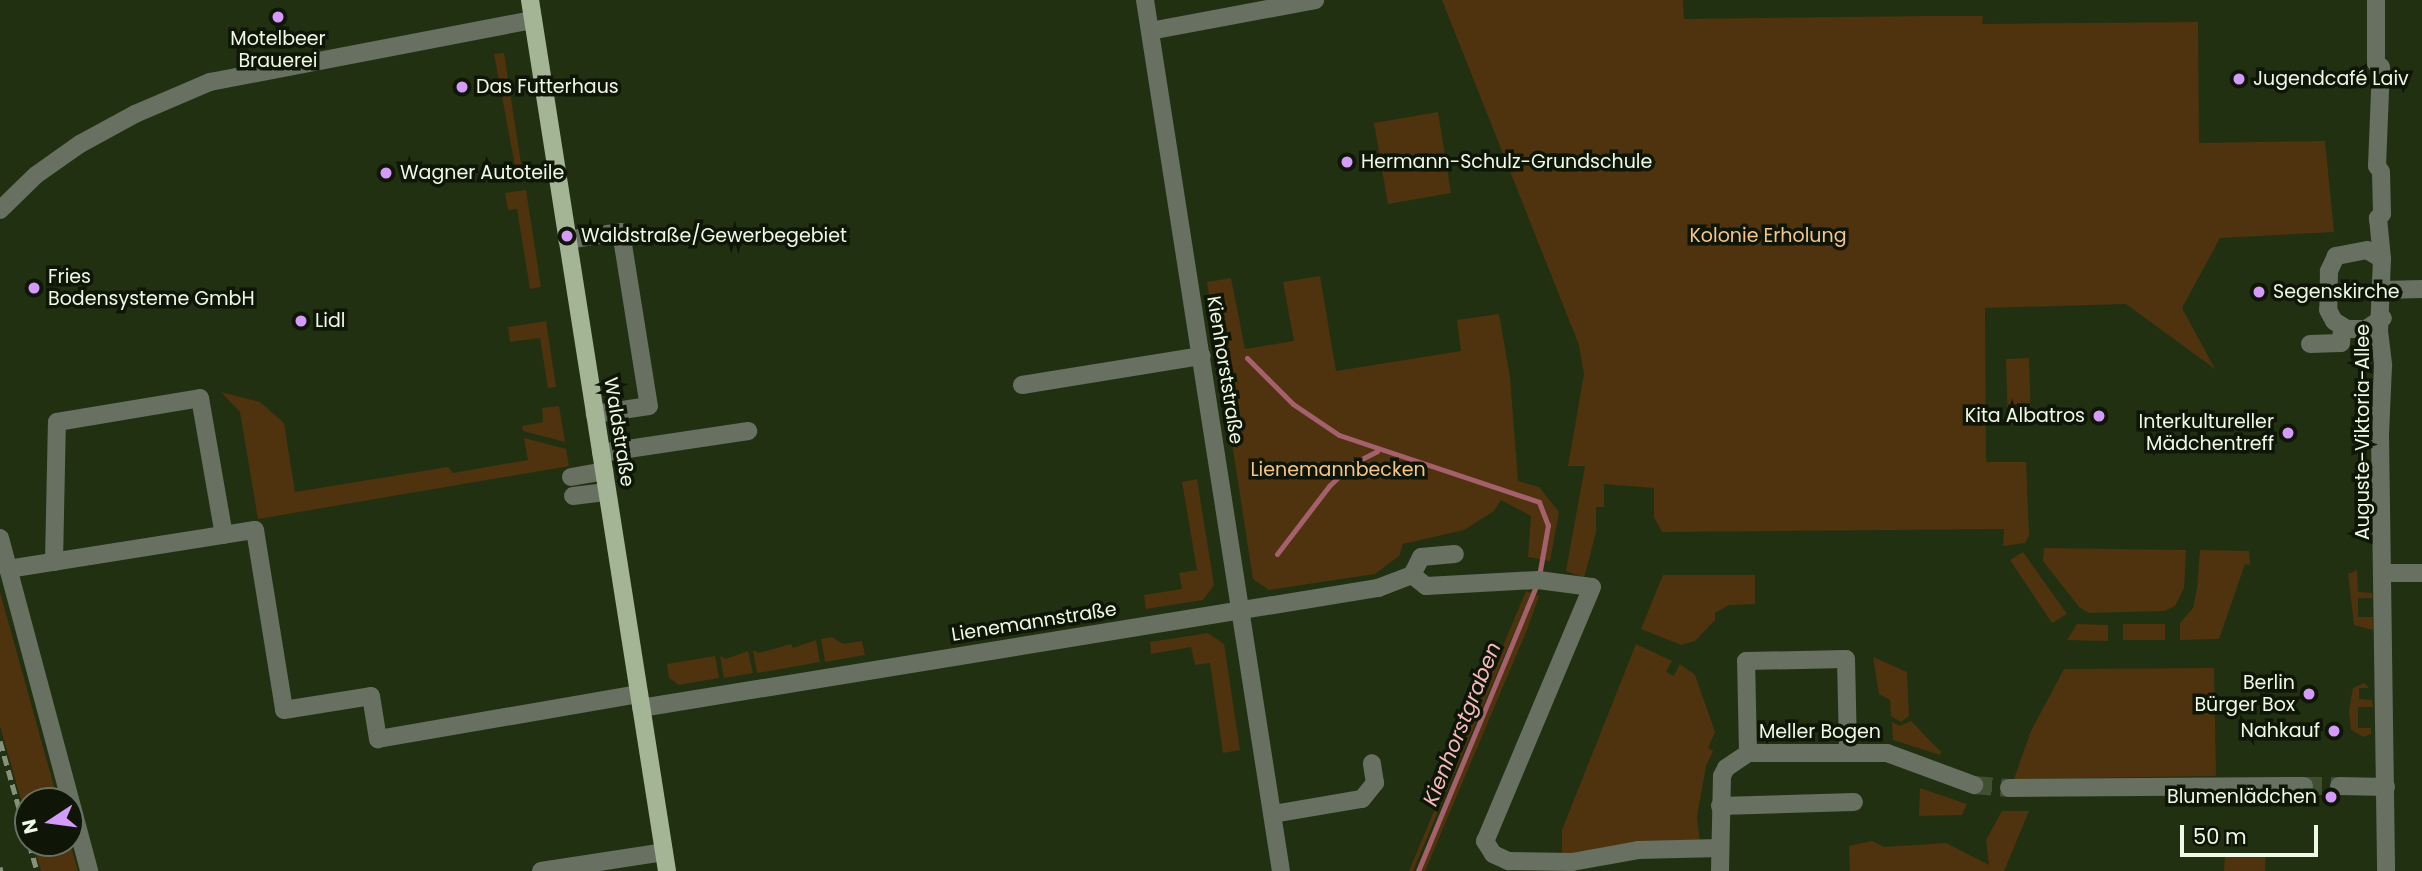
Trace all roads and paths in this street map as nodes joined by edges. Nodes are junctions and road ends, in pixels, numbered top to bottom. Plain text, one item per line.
1 (530, 0) edge
2 (1145, 0) edge
3 (1315, 0) edge
4 (2376, 0) edge
5 (533, 20) junction
6 (1150, 31) junction
7 (0, 210) edge
8 (567, 240) junction
9 (2382, 259) junction
10 (2422, 289) edge
11 (2382, 290) junction
12 (2383, 318) junction
13 (2342, 328) junction
14 (2310, 344) dead end
15 (1202, 356) junction
16 (1023, 385) dead end
17 (595, 414) junction
18 (748, 431) dead end
19 (603, 462) junction
20 (571, 477) dead end
21 (607, 492) junction
22 (573, 496) dead end
23 (224, 535) junction
24 (0, 538) edge
25 (1455, 554) dead end
26 (54, 562) junction
27 (8, 569) junction
28 (2385, 573) junction
29 (2422, 573) edge
30 (1412, 575) junction
31 (1241, 610) junction
32 (640, 701) junction
33 (1848, 750) junction
34 (1748, 753) junction
35 (1372, 763) dead end
36 (1974, 785) tunnel mouth
37 (2304, 786) tunnel mouth
38 (2339, 786) tunnel mouth
39 (2386, 787) junction
40 (2009, 788) tunnel mouth
41 (1854, 802) dead end
42 (1720, 806) junction
43 (1273, 814) junction
44 (1720, 848) junction
45 (664, 852) junction
46 (89, 871) edge
47 (541, 871) edge
48 (667, 871) edge
49 (1281, 871) edge
50 (1720, 871) edge
51 (2386, 871) edge

1 - 5 main road, Waldstraße
2 - 6 street, Kienhorststraße
3 - 6 street
4 - 9 street, Auguste-Viktoria-Allee
5 - 7 street
5 - 8 main road, Waldstraße
6 - 15 street, Kienhorststraße
8 - 17 main road, Waldstraße
8 - 17 street
9 - 11 street, Auguste-Viktoria-Allee
9 - 13 street
10 - 11 street
11 - 12 street, Auguste-Viktoria-Allee
12 - 13 street
12 - 28 street, Auguste-Viktoria-Allee
13 - 14 street
15 - 16 street
15 - 31 street, Kienhorststraße
17 - 19 main road, Waldstraße
18 - 19 street
19 - 20 street
19 - 21 main road, Waldstraße
21 - 22 street
21 - 32 main road, Waldstraße
23 - 26 street
23 - 26 street
23 - 32 street, Lienemannstraße
24 - 27 street
25 - 30 street
26 - 27 street
27 - 46 street
28 - 29 street
28 - 39 street, Auguste-Viktoria-Allee
30 - 31 street, Lienemannstraße
30 - 44 street
31 - 32 street, Lienemannstraße
31 - 43 street, Kienhorststraße
32 - 45 main road, Waldstraße
33 - 34 street, Meller Bogen
33 - 34 street
33 - 36 street, Meller Bogen
34 - 42 street, Meller Bogen
35 - 43 street
37 - 40 street
38 - 39 street
39 - 51 street, Auguste-Viktoria-Allee
41 - 42 street
42 - 44 street, Meller Bogen
43 - 49 street, Kienhorststraße
44 - 50 street, Meller Bogen
45 - 47 street
45 - 48 main road, Waldstraße

